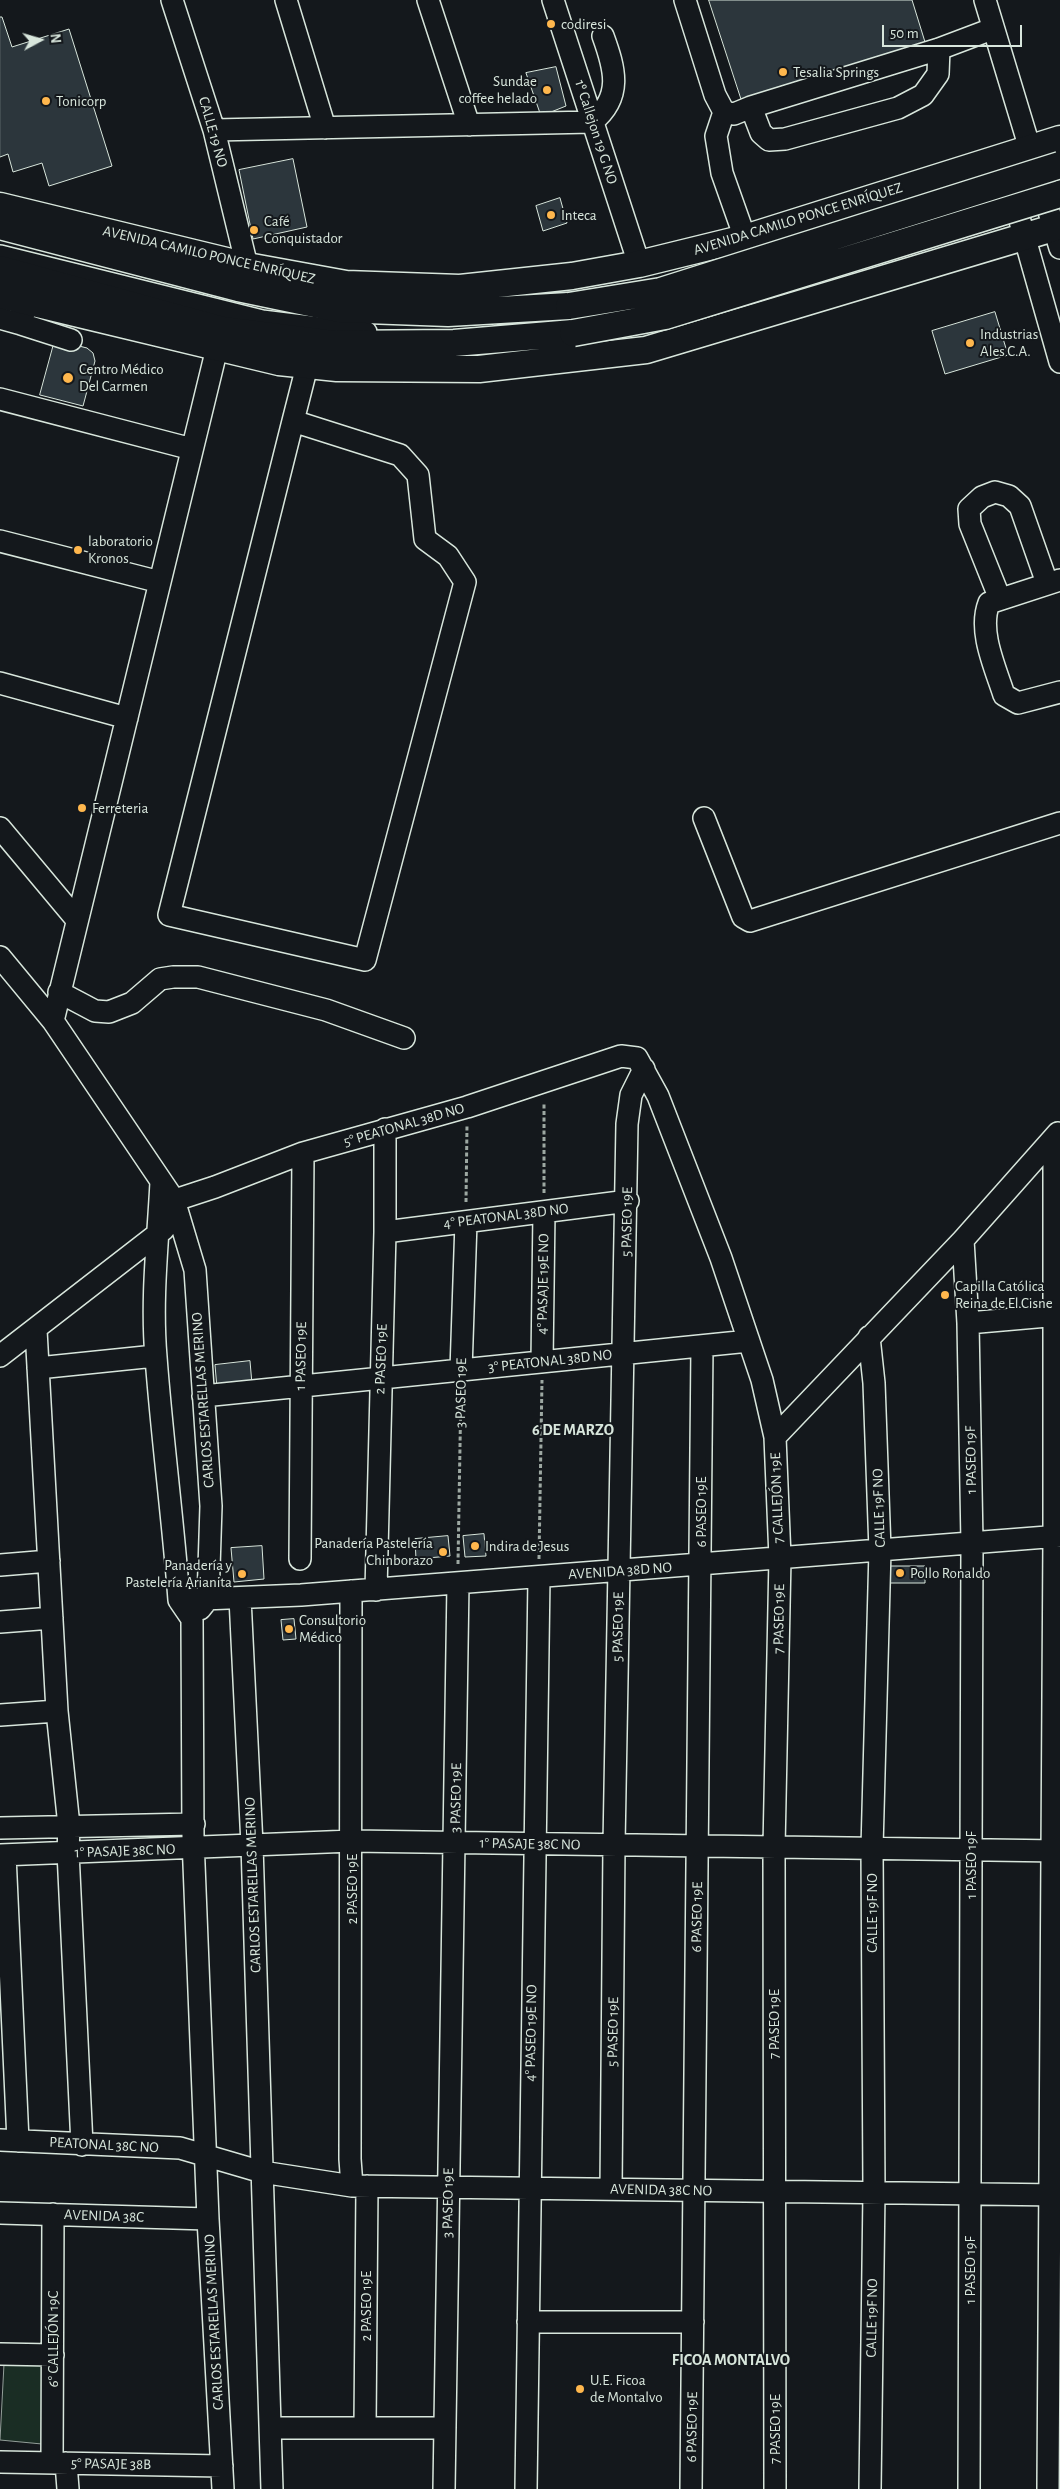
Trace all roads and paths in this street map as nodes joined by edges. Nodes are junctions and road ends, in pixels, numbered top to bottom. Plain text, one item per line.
1 (172, 0) edge
2 (286, 0) edge
3 (428, 0) edge
4 (553, 0) edge
5 (686, 0) edge
6 (984, 0) edge
7 (992, 29) junction
8 (603, 36) dead end
9 (939, 49) junction
10 (751, 107) junction
11 (724, 112) junction
12 (592, 122) junction
13 (470, 125) junction
14 (325, 128) junction
15 (214, 130) junction
16 (1060, 138) edge
17 (1030, 148) junction
18 (1001, 157) junction
19 (1060, 165) edge
20 (919, 183) junction
21 (1060, 194) edge
22 (0, 206) edge
23 (0, 226) edge
24 (1058, 234) edge
25 (1025, 236) junction
26 (745, 238) junction
27 (0, 241) edge
28 (0, 256) edge
29 (937, 263) junction
30 (639, 264) junction
31 (247, 266) junction
32 (0, 269) edge
33 (0, 295) edge
34 (24, 313) junction
35 (448, 313) junction
36 (0, 318) edge
37 (262, 322) junction
38 (71, 340) dead end
39 (454, 343) junction
40 (334, 344) junction
41 (217, 348) junction
42 (1060, 362) edge
43 (307, 366) junction
44 (409, 370) junction
45 (0, 398) edge
46 (293, 421) junction
47 (192, 449) junction
48 (0, 541) edge
49 (160, 582) junction
50 (1054, 582) edge
51 (1000, 599) junction
52 (0, 683) edge
53 (1060, 692) edge
54 (127, 718) junction
55 (704, 818) dead end
56 (1060, 823) edge
57 (0, 828) edge
58 (77, 920) junction
59 (0, 957) edge
60 (59, 992) junction
61 (53, 1021) junction
62 (404, 1038) dead end
63 (644, 1069) junction
64 (544, 1082) junction
65 (467, 1107) junction
66 (385, 1129) junction
67 (1057, 1135) edge
68 (303, 1153) junction
69 (628, 1201) junction
70 (167, 1202) junction
71 (544, 1212) junction
72 (180, 1222) junction
73 (466, 1222) junction
74 (159, 1231) junction
75 (385, 1232) junction
76 (963, 1240) junction
77 (1057, 1316) edge
78 (968, 1323) junction
79 (36, 1330) junction
80 (869, 1338) junction
81 (749, 1341) junction
82 (702, 1346) junction
83 (624, 1354) junction
84 (0, 1356) edge
85 (156, 1356) junction
86 (542, 1362) junction
87 (38, 1368) junction
88 (461, 1370) junction
89 (380, 1378) junction
90 (300, 1386) junction
91 (203, 1396) junction
92 (775, 1438) junction
93 (1057, 1537) edge
94 (972, 1543) junction
95 (880, 1550) junction
96 (780, 1558) junction
97 (300, 1559) dead end
98 (49, 1561) junction
99 (701, 1564) junction
100 (0, 1565) edge
101 (619, 1571) junction
102 (539, 1577) junction
103 (458, 1583) junction
104 (376, 1590) junction
105 (351, 1591) junction
106 (240, 1598) junction
107 (208, 1599) junction
108 (179, 1600) junction
109 (52, 1618) junction
110 (192, 1619) junction
111 (0, 1622) edge
112 (57, 1711) junction
113 (0, 1715) edge
114 (194, 1824) junction
115 (69, 1826) junction
116 (0, 1828) edge
117 (352, 1841) junction
118 (455, 1843) junction
119 (535, 1844) junction
120 (252, 1845) junction
121 (614, 1845) junction
122 (697, 1846) junction
123 (774, 1847) junction
124 (194, 1848) junction
125 (872, 1848) junction
126 (971, 1850) junction
127 (1056, 1851) edge
128 (68, 1852) junction
129 (2, 1855) edge
130 (9, 2140) edge
131 (82, 2145) junction
132 (206, 2156) junction
133 (262, 2172) junction
134 (360, 2186) junction
135 (448, 2187) junction
136 (529, 2188) junction
137 (611, 2189) junction
138 (694, 2190) junction
139 (774, 2191) junction
140 (874, 2192) junction
141 (971, 2194) junction
142 (1055, 2194) edge
143 (0, 2213) edge
144 (53, 2214) junction
145 (208, 2219) junction
146 (1054, 2311) edge
147 (528, 2322) junction
148 (693, 2322) junction
149 (0, 2354) edge
150 (53, 2354) junction
151 (365, 2427) junction
152 (271, 2428) junction
153 (445, 2428) junction
154 (0, 2462) edge
155 (59, 2463) junction
156 (222, 2466) junction
157 (68, 2489) edge
158 (223, 2489) edge
159 (272, 2489) edge
160 (444, 2489) edge
161 (526, 2489) edge
162 (691, 2489) edge
163 (775, 2489) edge
164 (870, 2489) edge
165 (968, 2489) edge
166 (1048, 2489) edge

1 - 15 street, CALLE 19 NO
2 - 14 street
3 - 13 street
4 - 12 street, 1º Callejon 19 G NO
5 - 11 street
6 - 7 street
7 - 9 street
7 - 17 street
8 - 12 street
9 - 10 street
9 - 10 street
10 - 11 street
11 - 26 street
12 - 13 street
12 - 30 street, 1º Callejon 19 G NO
13 - 14 street
14 - 15 street
15 - 31 street, CALLE 19 NO
16 - 17 main road, AVENIDA CAMILO PONCE ENRÍQUEZ
17 - 18 main road, AVENIDA CAMILO PONCE ENRÍQUEZ
17 - 24 street
18 - 20 main road, AVENIDA CAMILO PONCE ENRÍQUEZ
18 - 25 street
19 - 35 main road, AVENIDA CAMILO PONCE ENRÍQUEZ, bridge
20 - 26 main road, AVENIDA CAMILO PONCE ENRÍQUEZ
20 - 29 main road
21 - 39 main road, bridge
22 - 31 main road, AVENIDA CAMILO PONCE ENRÍQUEZ
23 - 35 main road, AVENIDA CAMILO PONCE ENRÍQUEZ
24 - 25 main road
25 - 29 main road
25 - 42 street
26 - 30 main road, AVENIDA CAMILO PONCE ENRÍQUEZ
27 - 35 street, AVENIDA CAMILO PONCE ENRÍQUEZ
28 - 37 street
29 - 44 main road
30 - 31 main road, AVENIDA CAMILO PONCE ENRÍQUEZ
32 - 40 main road
33 - 34 main road
34 - 36 street
34 - 38 street
34 - 41 main road
37 - 39 street
37 - 40 street
39 - 40 main road
40 - 44 main road
41 - 43 main road
41 - 47 street
43 - 44 main road
43 - 46 street
45 - 47 street
46 - 46 street
47 - 49 street
48 - 49 street
49 - 54 street
50 - 51 street
50 - 51 street
51 - 53 street
52 - 54 street
54 - 58 street
55 - 56 street
57 - 58 street
58 - 60 street
59 - 61 street, CARLOS ESTARELLAS MERINO
60 - 61 street
60 - 62 street
61 - 70 street, CARLOS ESTARELLAS MERINO
63 - 64 street, 5° PEATONAL 38D NO
63 - 69 street, 5 PASEO 19E
63 - 81 street, 7 CALLEJÓN 19E
64 - 65 street, 5° PEATONAL 38D NO
64 - 71 path, 4° PASAJE 19E NO
65 - 66 street, 5° PEATONAL 38D NO
65 - 73 path
66 - 68 street, 5° PEATONAL 38D NO
66 - 75 street, 2 PASEO 19E
67 - 76 street
67 - 77 street
68 - 70 street, 5° PEATONAL 38D NO
68 - 90 street, 1 PASEO 19E
69 - 71 street, 4° PEATONAL 38D NO
69 - 83 street, 5 PASEO 19E
70 - 72 street, CARLOS ESTARELLAS MERINO
70 - 74 street, CARLOS ESTARELLAS MERINO
71 - 73 street, 4° PEATONAL 38D NO
71 - 86 street, 4° PASAJE 19E NO
72 - 74 street
72 - 91 street, CARLOS ESTARELLAS MERINO
73 - 75 street, 4° PEATONAL 38D NO
73 - 88 street, 3 PASEO 19E
74 - 79 street
74 - 85 street, CARLOS ESTARELLAS MERINO
75 - 89 street, 2 PASEO 19E
76 - 78 street, 1 PASEO 19F
76 - 80 street
77 - 78 street
77 - 93 street
78 - 94 street, 1 PASEO 19F
79 - 84 street
79 - 87 street
80 - 92 street
80 - 95 street, CALLE 19F NO
81 - 82 street, 3° PEATONAL 38D NO
81 - 92 street, 7 CALLEJÓN 19E
82 - 83 street, 3° PEATONAL 38D NO
82 - 99 street, 6 PASEO 19E
83 - 86 street, 3° PEATONAL 38D NO
83 - 101 street, 5 PASEO 19E
85 - 87 street
85 - 108 street, CARLOS ESTARELLAS MERINO
86 - 88 street, 3° PEATONAL 38D NO
86 - 102 path
87 - 98 street
88 - 89 street, 3° PEATONAL 38D NO
88 - 103 path, 3 PASEO 19E
89 - 90 street, 3° PEATONAL 38D NO
89 - 104 street, 2 PASEO 19E
90 - 91 street, 3° PEATONAL 38D NO
90 - 97 street, 1 PASEO 19E
91 - 107 street, CARLOS ESTARELLAS MERINO
92 - 96 street, 7 CALLEJÓN 19E
93 - 94 street, AVENIDA 38D NO
93 - 127 street
94 - 95 street, AVENIDA 38D NO
94 - 126 street, 1 PASEO 19F
95 - 96 street, AVENIDA 38D NO
95 - 125 street, CALLE 19F NO
96 - 99 street, AVENIDA 38D NO
96 - 123 street, 7 PASEO 19E
98 - 100 street
98 - 109 street
99 - 101 street, AVENIDA 38D NO
99 - 122 street, 6 PASEO 19E
101 - 102 street, AVENIDA 38D NO
101 - 121 street, 5 PASEO 19E
102 - 103 street, AVENIDA 38D NO
102 - 119 street, 4° PASEO 19E NO
103 - 104 street, AVENIDA 38D NO
103 - 118 street, 3 PASEO 19E
104 - 105 street, AVENIDA 38D NO
105 - 106 street, AVENIDA 38D NO
105 - 117 street, 2 PASEO 19E
106 - 107 street, AVENIDA 38D NO
106 - 120 street, CARLOS ESTARELLAS MERINO
107 - 108 street, AVENIDA 38D NO
107 - 110 street
108 - 110 street, CARLOS ESTARELLAS MERINO
109 - 111 street
109 - 112 street
110 - 114 street, CARLOS ESTARELLAS MERINO
112 - 113 street
112 - 115 street
114 - 115 street, 1° PASAJE 38C NO
114 - 124 street, CARLOS ESTARELLAS MERINO
115 - 116 street, 1° PASAJE 38C NO
115 - 128 street
117 - 118 street, 1° PASAJE 38C NO
117 - 120 street, 1° PASAJE 38C NO
117 - 134 street, 2 PASEO 19E
118 - 119 street, 1° PASAJE 38C NO
118 - 135 street, 3 PASEO 19E
119 - 121 street, 1° PASAJE 38C NO
119 - 136 street, 4° PASEO 19E NO
120 - 124 street, 1° PASAJE 38C NO
120 - 133 street, CARLOS ESTARELLAS MERINO
121 - 122 street, 1° PASAJE 38C NO
121 - 137 street, 5 PASEO 19E
122 - 123 street, 1° PASAJE 38C NO
122 - 138 street, 6 PASEO 19E
123 - 125 street, 1° PASAJE 38C NO
123 - 139 street, 7 PASEO 19E
124 - 128 street, 1° PASAJE 38C NO
124 - 132 street, CARLOS ESTARELLAS MERINO
125 - 126 street, 1° PASAJE 38C NO
125 - 140 street, CALLE 19F NO
126 - 127 street, 1° PASAJE 38C NO
126 - 141 street, 1 PASEO 19F
127 - 142 street
128 - 129 street, 1° PASAJE 38C NO
128 - 131 street
129 - 130 street
130 - 131 street, PEATONAL 38C NO
131 - 132 street, PEATONAL 38C NO
132 - 133 street
132 - 145 street, CARLOS ESTARELLAS MERINO
133 - 134 street, AVENIDA 38C NO
133 - 152 street, CARLOS ESTARELLAS MERINO
134 - 135 street, AVENIDA 38C NO
134 - 151 street, 2 PASEO 19E
135 - 136 street, AVENIDA 38C NO
135 - 153 street, 3 PASEO 19E
136 - 137 street, AVENIDA 38C NO
136 - 147 street, 4° PASEO 19E NO
137 - 138 street, AVENIDA 38C NO
138 - 139 street, AVENIDA 38C NO
138 - 148 street, 6 PASEO 19E
139 - 140 street, AVENIDA 38C NO
139 - 163 street, 7 PASEO 19E
140 - 141 street, AVENIDA 38C NO
140 - 164 street, CALLE 19F NO
141 - 142 street, AVENIDA 38C NO
141 - 165 street, 1 PASEO 19F
142 - 146 street
143 - 144 street, AVENIDA 38C
144 - 145 street, AVENIDA 38C
144 - 150 street, 6° CALLEJÓN 19C
145 - 156 street, CARLOS ESTARELLAS MERINO
146 - 166 street
147 - 148 street
147 - 161 street, 4° PASEO 19E NO
148 - 162 street, 6 PASEO 19E
149 - 150 street
150 - 155 street, 6° CALLEJÓN 19C
151 - 152 street
151 - 153 street
152 - 159 street, CARLOS ESTARELLAS MERINO
153 - 160 street, 3 PASEO 19E
154 - 155 street, 5° PASAJE 38B
155 - 156 street, 5° PASAJE 38B
155 - 157 street, 6° CALLEJÓN 19C
156 - 158 street, CARLOS ESTARELLAS MERINO

